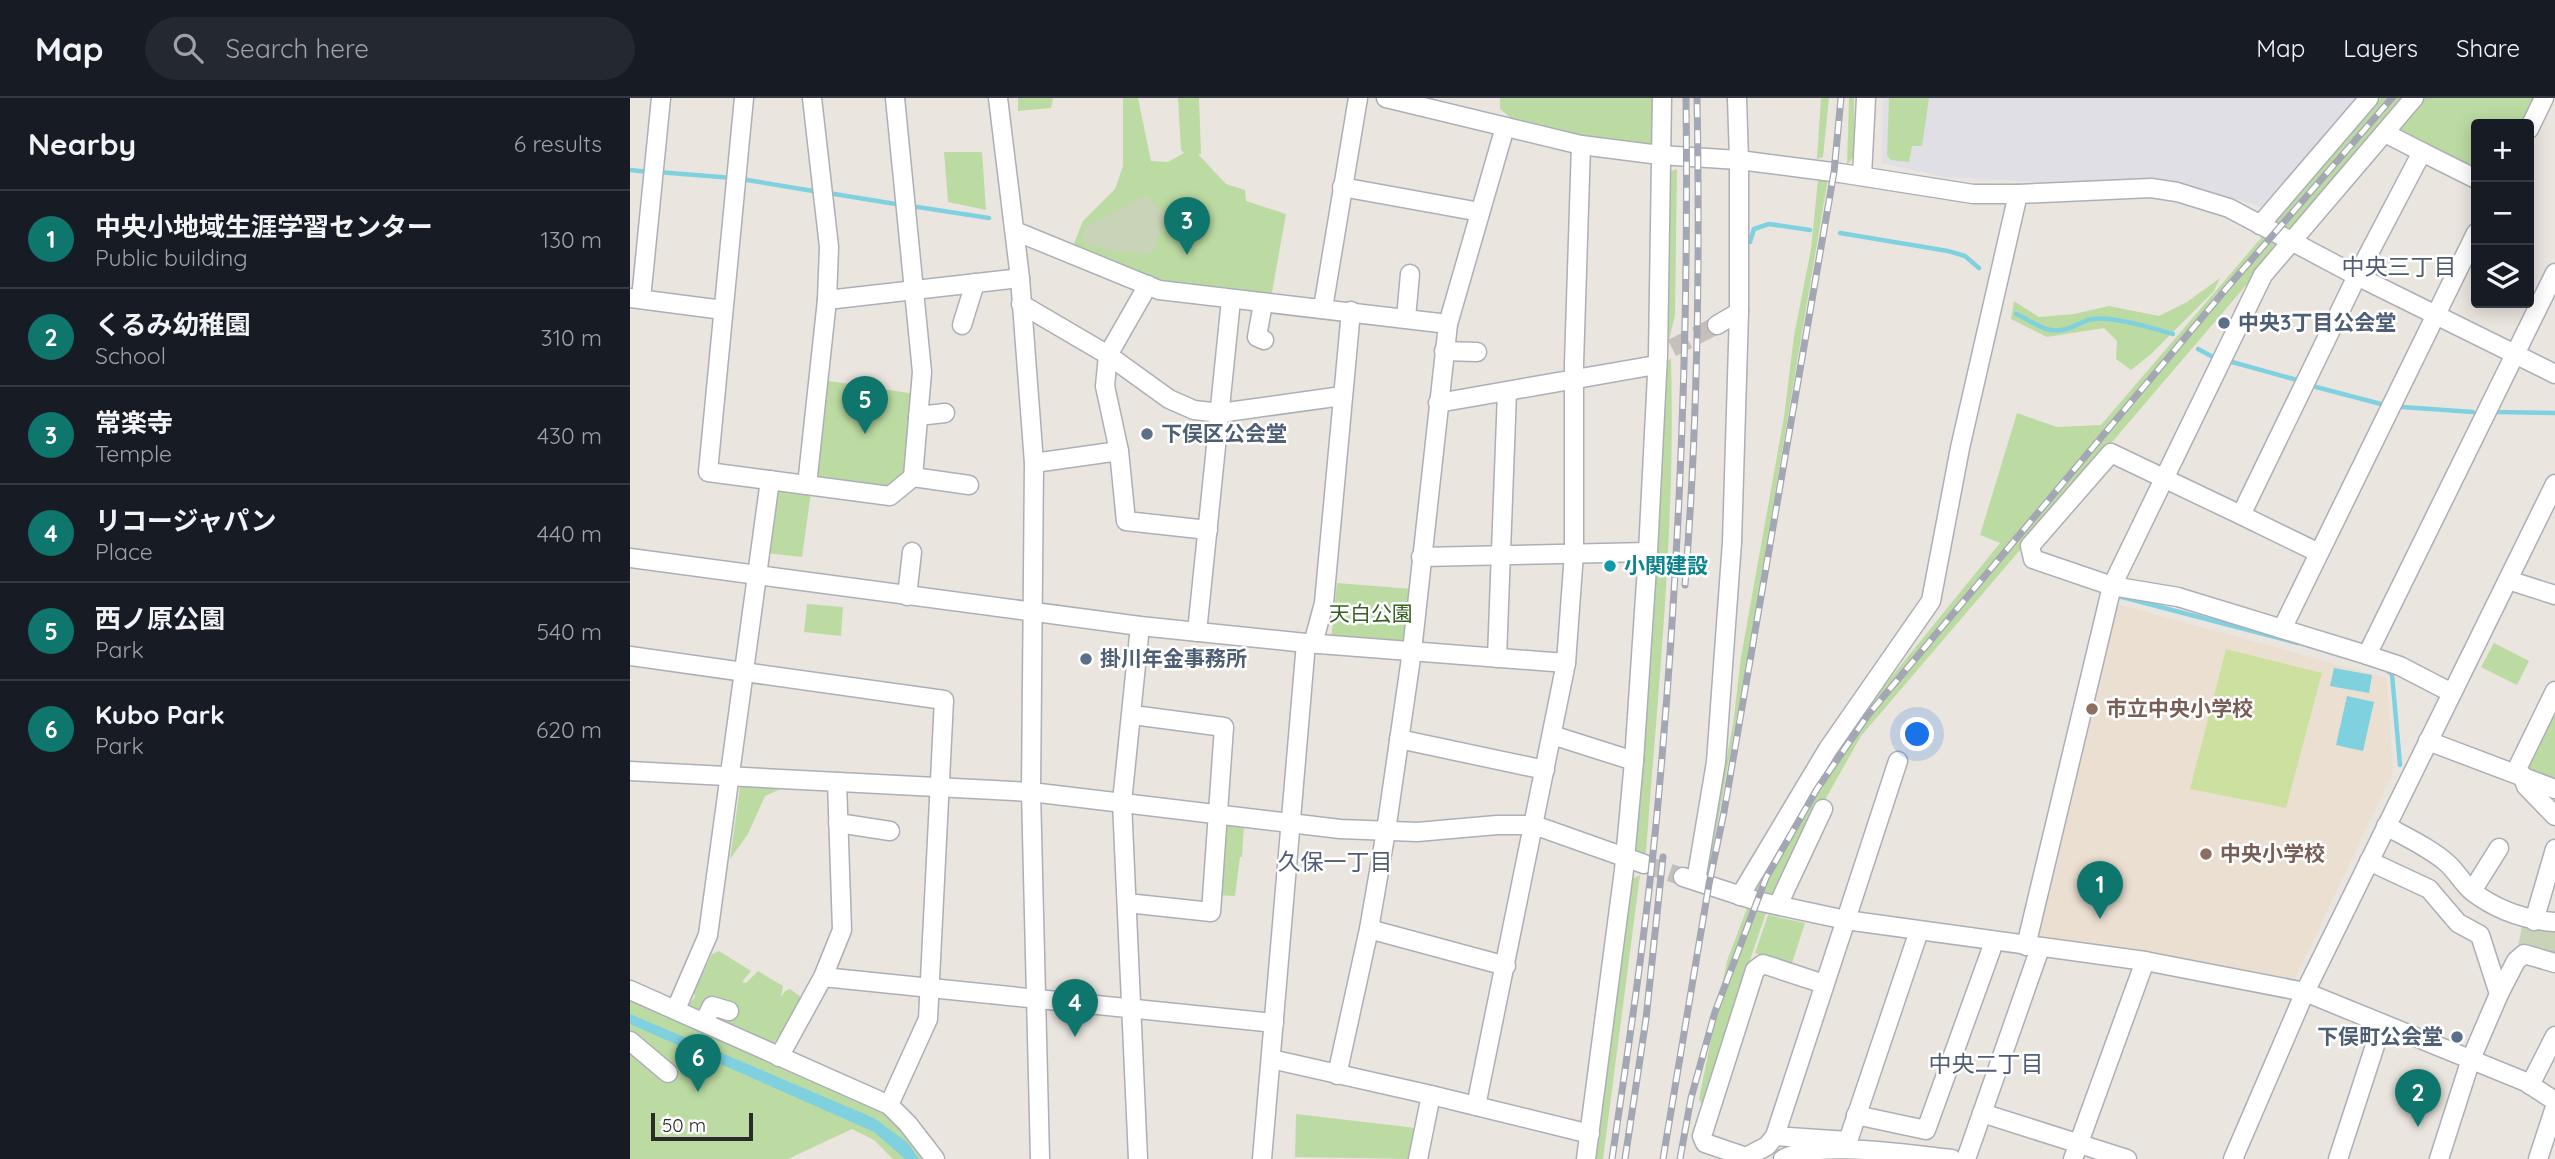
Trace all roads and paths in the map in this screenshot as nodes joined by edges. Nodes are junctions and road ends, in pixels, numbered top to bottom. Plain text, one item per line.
1 (661, 98) edge
2 (744, 98) edge
3 (812, 98) edge
4 (895, 98) edge
5 (998, 98) edge
6 (1358, 98) edge
7 (1386, 98) edge
8 (1662, 98) edge
9 (1737, 98) edge
10 (1866, 98) edge
11 (2369, 98) edge
12 (2414, 98) edge
13 (2544, 98) edge
14 (2534, 119) edge
15 (1505, 127) junction
16 (2385, 133) junction
17 (1581, 145) junction
18 (2422, 152) junction
19 (1660, 155) junction
20 (1740, 160) junction
21 (1862, 176) junction
22 (2471, 176) edge
23 (1342, 187) junction
24 (2018, 194) junction
25 (1480, 212) junction
26 (2260, 225) junction
27 (1014, 232) junction
28 (2290, 242) junction
29 (2471, 243) edge
30 (2555, 273) edge
31 (1410, 274) dead end
32 (2357, 276) junction
33 (1020, 278) junction
34 (975, 283) junction
35 (1148, 285) junction
36 (915, 290) junction
37 (635, 299) edge
38 (827, 300) junction
39 (1231, 300) junction
40 (1263, 303) junction
41 (1021, 304) junction
42 (1323, 308) junction
43 (723, 310) junction
44 (1351, 311) junction
45 (1739, 312) junction
46 (2434, 315) junction
47 (1406, 318) junction
48 (1448, 324) junction
49 (962, 325) dead end
50 (1717, 325) tunnel mouth
51 (1264, 340) dead end
52 (1444, 351) junction
53 (1477, 352) dead end
54 (2516, 353) junction
55 (1108, 355) junction
56 (1662, 356) junction
57 (1574, 372) junction
58 (2555, 374) edge
59 (1507, 392) junction
60 (1342, 396) junction
61 (1438, 403) junction
62 (945, 413) dead end
63 (1220, 413) junction
64 (918, 416) junction
65 (1119, 451) junction
66 (1034, 463) junction
67 (913, 477) junction
68 (2165, 478) junction
69 (770, 480) junction
70 (2555, 484) edge
71 (807, 485) junction
72 (969, 485) dead end
73 (2241, 515) junction
74 (1208, 530) junction
75 (912, 552) dead end
76 (1648, 552) junction
77 (1574, 553) junction
78 (2319, 553) junction
79 (1501, 555) junction
80 (1422, 557) junction
81 (630, 558) edge
82 (758, 576) junction
83 (2508, 580) junction
84 (2112, 586) junction
85 (2555, 595) edge
86 (907, 596) junction
87 (1033, 613) junction
88 (1140, 626) junction
89 (2282, 629) junction
90 (1197, 632) junction
91 (1310, 644) junction
92 (1412, 651) junction
93 (2367, 655) junction
94 (630, 656) edge
95 (1497, 658) junction
96 (1566, 663) junction
97 (744, 672) junction
98 (2452, 693) junction
99 (2553, 698) edge
100 (1133, 715) junction
101 (1552, 735) junction
102 (1399, 739) junction
103 (2428, 741) junction
104 (1634, 761) junction
105 (1898, 761) dead end
106 (1545, 770) junction
107 (630, 771) edge
108 (2519, 774) junction
109 (731, 776) junction
110 (837, 782) junction
111 (941, 788) junction
112 (2555, 789) edge
113 (1031, 792) junction
114 (1122, 802) junction
115 (1823, 809) dead end
116 (1218, 813) junction
117 (2555, 816) edge
118 (1292, 822) junction
119 (838, 823) junction
120 (1534, 825) junction
121 (2386, 826) junction
122 (890, 831) dead end
123 (1386, 831) junction
124 (2499, 848) dead end
125 (2555, 849) edge
126 (1625, 858) junction
127 (2369, 861) junction
128 (1644, 864) tunnel mouth
129 (2472, 891) junction
130 (1740, 896) junction
131 (1127, 903) junction
132 (1778, 905) junction
133 (1846, 920) junction
134 (2534, 921) junction
135 (2555, 922) edge
136 (1369, 929) junction
137 (1919, 931) junction
138 (1994, 942) junction
139 (2033, 947) junction
140 (2145, 961) junction
141 (2555, 963) edge
142 (1506, 966) junction
143 (823, 977) junction
144 (1824, 984) junction
145 (931, 988) junction
146 (630, 990) edge
147 (2305, 992) junction
148 (2499, 994) junction
149 (1036, 998) junction
150 (1130, 1006) junction
151 (676, 1009) junction
152 (729, 1011) dead end
153 (704, 1022) junction
154 (1274, 1023) junction
155 (2382, 1024) junction
156 (2555, 1036) edge
157 (630, 1041) edge
158 (779, 1057) junction
159 (1271, 1059) junction
160 (2471, 1059) junction
161 (668, 1073) dead end
162 (1337, 1075) junction
163 (2530, 1085) junction
164 (1431, 1095) junction
165 (2555, 1101) edge
166 (889, 1105) junction
167 (1476, 1106) junction
168 (2555, 1107) edge
169 (1982, 1113) junction
170 (1856, 1115) junction
171 (1590, 1134) junction
172 (1775, 1136) junction
173 (2075, 1152) edge
174 (1041, 1157) edge
175 (935, 1159) edge
176 (1138, 1159) edge
177 (1262, 1159) edge
178 (1418, 1159) edge
179 (1586, 1159) edge
180 (1783, 1159) edge
181 (1952, 1159) edge
182 (1966, 1159) edge
183 (2127, 1159) edge
184 (2233, 1159) edge
185 (2338, 1159) edge
186 (2439, 1159) edge
187 (2538, 1159) edge

1 - 37 street
2 - 43 street
3 - 38 street
4 - 36 street
5 - 27 street
6 - 23 street
7 - 15 street
8 - 19 street
9 - 20 street
10 - 21 street
11 - 26 street
12 - 16 street
13 - 14 street
15 - 17 street
15 - 25 street
16 - 18 street
16 - 28 street
17 - 19 street
17 - 57 street
18 - 22 street
18 - 32 street
19 - 20 street
19 - 56 street
20 - 21 street
20 - 45 street
21 - 24 street
23 - 25 street
23 - 42 street
24 - 26 street
24 - 130 street
25 - 48 street
26 - 28 street
27 - 33 street
27 - 35 street
28 - 32 street
28 - 68 street
29 - 46 street
30 - 54 street
31 - 47 street
32 - 46 street
32 - 73 street
33 - 34 street
33 - 41 street
34 - 36 street
34 - 49 street
35 - 39 street
35 - 55 street
36 - 38 street
36 - 64 street
37 - 43 street
38 - 71 street
39 - 40 street
39 - 63 street
40 - 42 street
40 - 51 street
41 - 55 street
41 - 66 street
42 - 44 street
43 - 69 street
44 - 47 street
44 - 60 street
45 - 50 street
45 - 130 street
46 - 54 street
46 - 78 street
47 - 48 street
48 - 52 street
52 - 53 street
52 - 61 street
54 - 58 street
54 - 93 street
55 - 63 street
55 - 65 street
56 - 57 street
56 - 76 street
57 - 59 street
57 - 77 street
59 - 61 street
59 - 79 street
60 - 63 street
60 - 91 street
61 - 80 street
62 - 64 street
63 - 74 street
64 - 67 street
65 - 66 street
65 - 74 street
66 - 87 street
67 - 71 street
67 - 72 street
68 - 73 street
68 - 84 street
68 - 84 street
69 - 71 street
69 - 82 street
70 - 83 street
73 - 78 street
74 - 90 street
75 - 86 street
76 - 77 street
76 - 104 street
77 - 79 street
77 - 96 street
78 - 89 street
79 - 80 street
79 - 95 street
80 - 92 street
81 - 82 street
82 - 86 street
82 - 97 street
83 - 85 street
83 - 98 street
84 - 89 street
84 - 139 street
86 - 87 street
87 - 88 street
87 - 113 street
88 - 90 street
88 - 100 street
89 - 93 street
90 - 91 street
91 - 92 street
91 - 118 street
92 - 95 street
92 - 102 street
93 - 98 street
94 - 97 street
95 - 96 street
96 - 101 street
97 - 109 street
97 - 111 street
98 - 103 street
99 - 108 street
100 - 114 street
100 - 116 street
101 - 104 street
101 - 106 street
102 - 106 street
102 - 123 street
103 - 108 street
103 - 121 street
104 - 126 street
105 - 133 street
106 - 120 street
107 - 109 street
108 - 112 street
108 - 117 street
109 - 110 street
109 - 151 street
110 - 111 street
110 - 119 street
111 - 113 street
111 - 145 street
113 - 114 street
113 - 149 street
114 - 116 street
114 - 131 street
115 - 132 street
116 - 118 street
116 - 131 street
118 - 123 street
118 - 154 street
119 - 122 street
119 - 143 street
120 - 123 street
120 - 126 street
120 - 142 street
121 - 127 street
121 - 129 street
123 - 136 street
124 - 129 street
125 - 134 street
126 - 128 street
126 - 171 street
127 - 147 street
127 - 148 street
129 - 134 street
130 - 132 street
131 - 150 street
132 - 133 street
133 - 137 street
133 - 144 street
134 - 135 street
136 - 142 street
136 - 162 street
137 - 138 street
137 - 170 street
138 - 139 street
138 - 170 street
139 - 140 street
139 - 169 street
140 - 147 street
140 - 173 street
141 - 148 street
142 - 167 street
143 - 145 street
143 - 158 street
144 - 172 street
144 - 172 street
145 - 149 street
145 - 166 street
146 - 151 street
147 - 155 street
147 - 184 street
148 - 160 street
149 - 150 street
149 - 174 street
150 - 154 street
150 - 176 street
151 - 153 street
152 - 153 street
153 - 158 street
154 - 159 street
155 - 160 street
155 - 185 street
156 - 163 street
157 - 161 street
158 - 166 street
159 - 162 street
159 - 177 street
160 - 163 street
160 - 186 street
162 - 164 street
163 - 165 street
164 - 167 street
164 - 178 street
166 - 175 street
167 - 171 street
168 - 187 street
169 - 173 street
169 - 182 street
170 - 172 street
171 - 179 street
173 - 183 street
180 - 181 street

